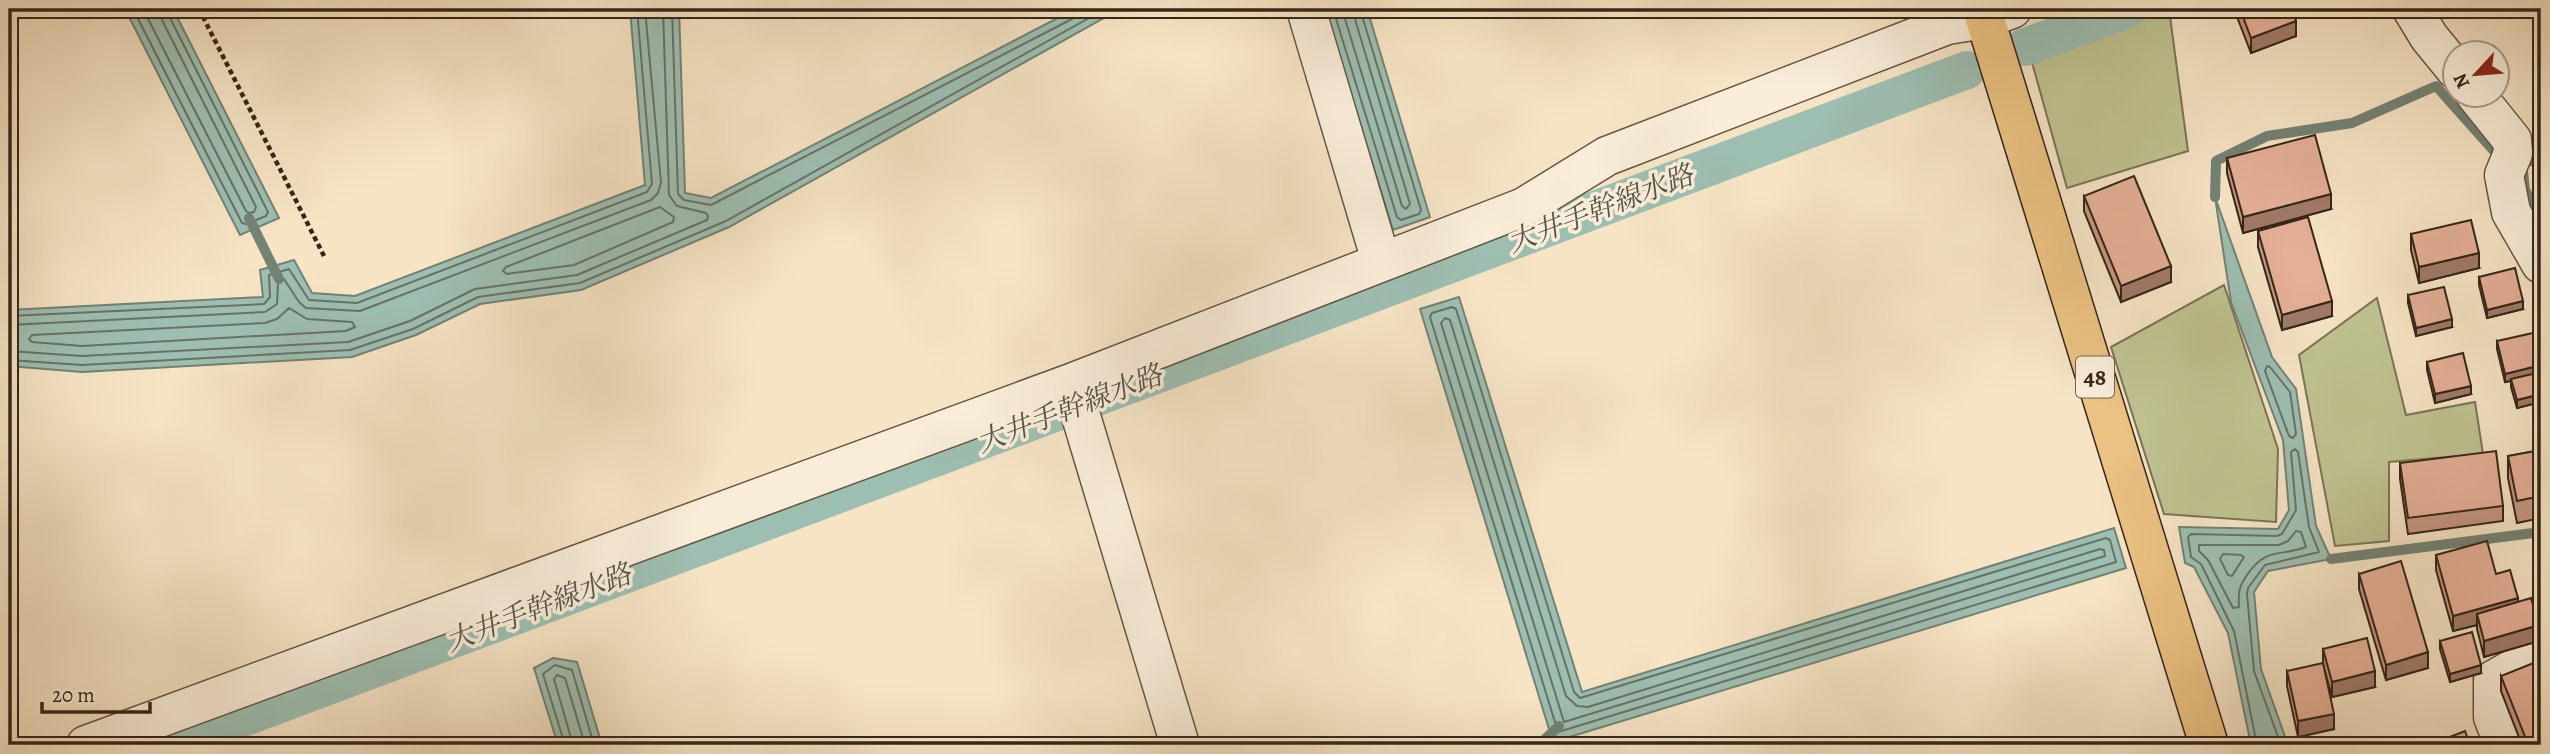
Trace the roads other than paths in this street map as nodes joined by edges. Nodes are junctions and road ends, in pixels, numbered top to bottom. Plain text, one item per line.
1 (1306, 9) edge
2 (2412, 9) edge
3 (1993, 12) edge
4 (2442, 54) edge
5 (2492, 108) edge
6 (2527, 137) edge
7 (1381, 261) junction
8 (2541, 264) edge
9 (1071, 383) junction
10 (2541, 653) edge
11 (86, 745) edge
12 (1180, 745) edge
13 (2209, 745) edge
14 (2504, 745) edge

1 - 7 street
2 - 4 street
3 - 7 street
3 - 13 main road, 48
5 - 6 street
6 - 8 street
7 - 9 street
9 - 11 street
9 - 12 street
10 - 14 street

